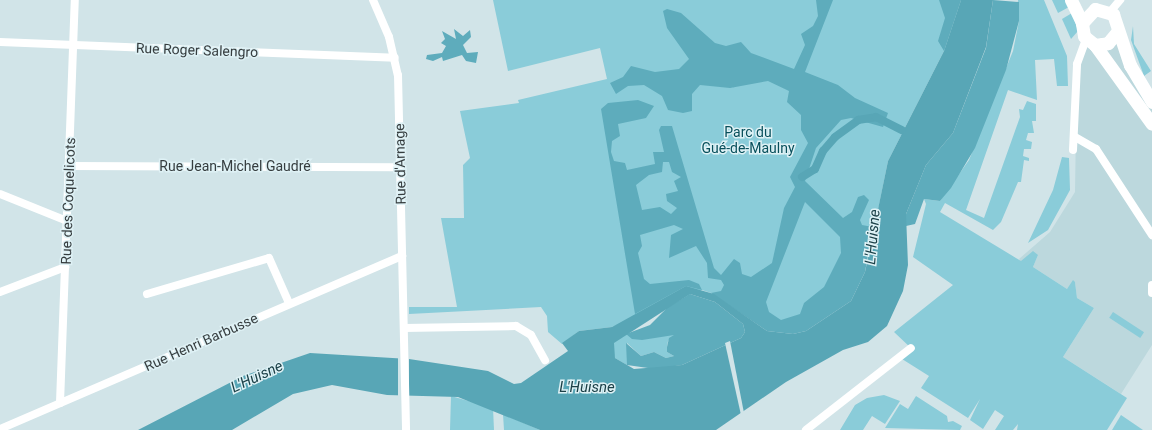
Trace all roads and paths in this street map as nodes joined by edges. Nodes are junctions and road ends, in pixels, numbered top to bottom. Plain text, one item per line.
1 (75, 0) edge
2 (373, 0) edge
3 (1071, 0) edge
4 (1120, 0) edge
5 (1100, 7) edge
6 (1082, 22) junction
7 (1118, 31) junction
8 (0, 42) edge
9 (1090, 42) junction
10 (74, 45) junction
11 (395, 58) junction
12 (1152, 102) edge
13 (1152, 124) edge
14 (1075, 137) junction
15 (1073, 150) dead end
16 (69, 166) junction
17 (400, 167) junction
18 (0, 194) edge
19 (67, 221) junction
20 (1152, 235) edge
21 (402, 256) junction
22 (65, 267) junction
23 (1152, 285) edge
24 (0, 292) edge
25 (1152, 293) edge
26 (147, 294) dead end
27 (289, 303) junction
28 (404, 330) junction
29 (911, 348) dead end
30 (545, 360) dead end
31 (60, 403) junction
32 (0, 429) edge
33 (406, 430) edge
34 (806, 430) edge

1 - 10 street, Rue des Coquelicots
2 - 11 street, Rue d'Arnage
3 - 6 main road
4 - 5 street
5 - 6 main road
5 - 7 main road
6 - 9 main road
7 - 9 main road
7 - 12 main road
8 - 10 street, Rue Roger Salengro
9 - 13 main road
9 - 14 street
10 - 11 street, Rue Roger Salengro
10 - 16 street, Rue des Coquelicots
11 - 17 street, Rue d'Arnage
14 - 15 street
14 - 20 street
16 - 17 street, Rue Jean-Michel Gaudré
16 - 19 street, Rue des Coquelicots
17 - 21 street, Rue d'Arnage
18 - 19 street
19 - 22 street, Rue des Coquelicots
21 - 27 street, Rue Henri Barbusse
21 - 28 street, Rue d'Arnage
22 - 24 street
22 - 31 street, Rue des Coquelicots
23 - 25 street
26 - 27 street
27 - 31 street, Rue Henri Barbusse
28 - 30 street
28 - 33 street, Rue d'Arnage
29 - 34 street
31 - 32 street, Rue Henri Barbusse

